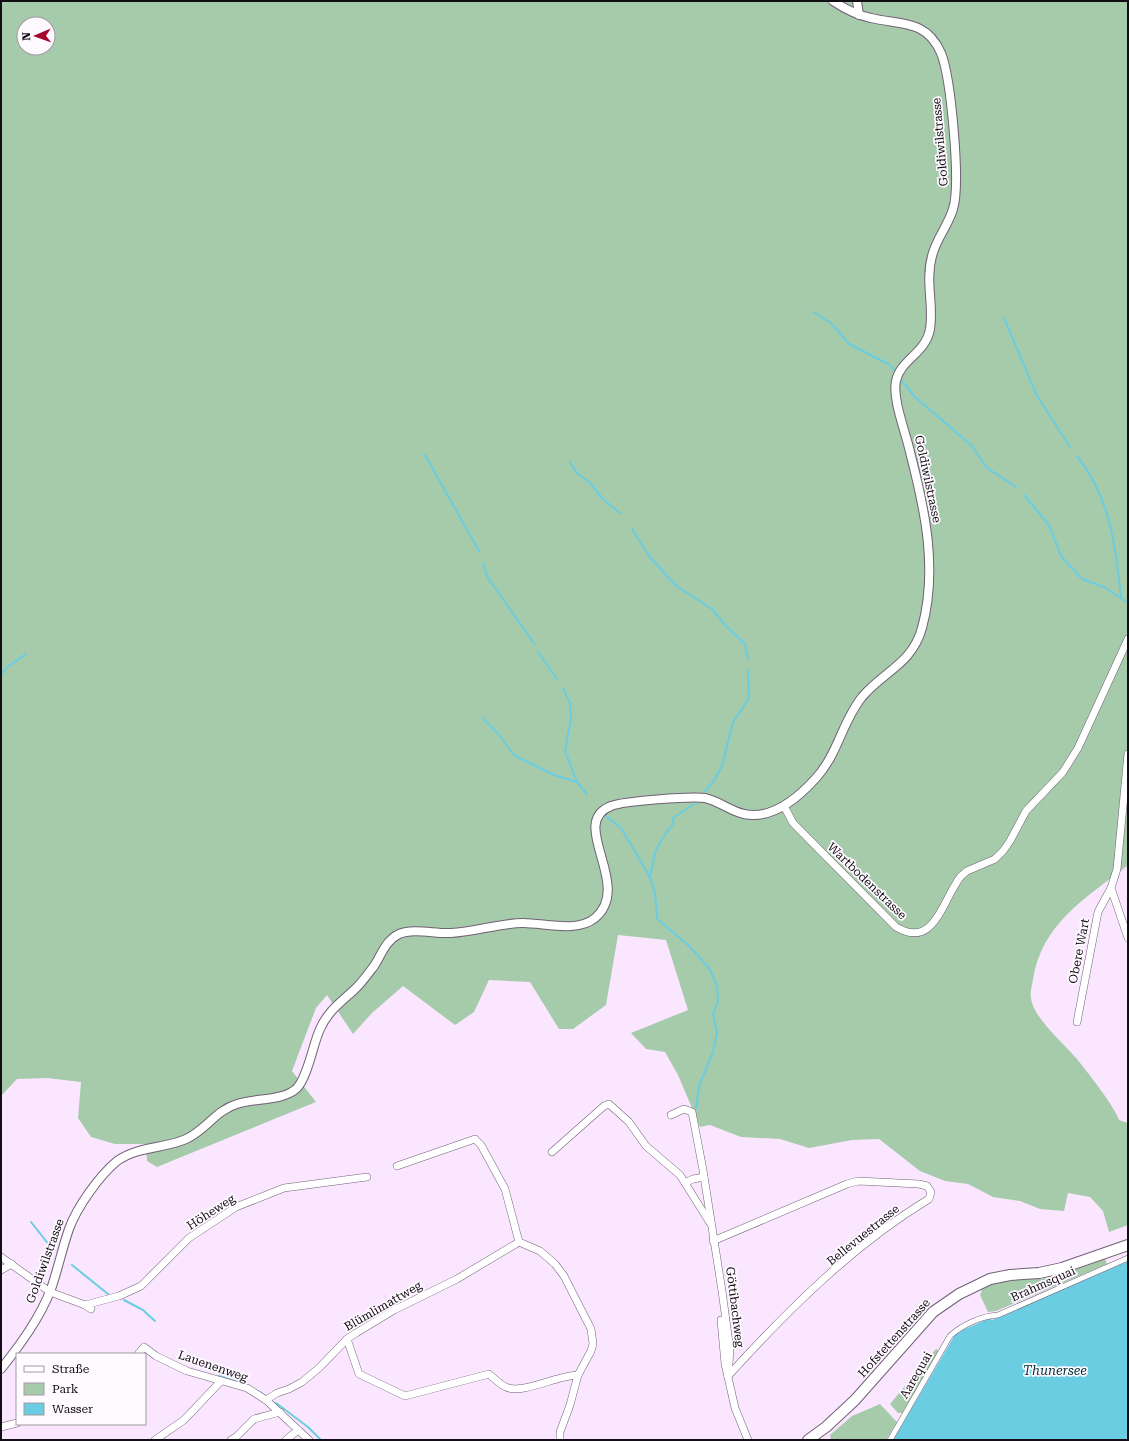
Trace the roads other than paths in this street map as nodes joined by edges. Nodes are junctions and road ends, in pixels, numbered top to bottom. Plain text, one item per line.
1 (833, 1) edge
2 (857, 1) edge
3 (859, 15) junction
4 (1128, 639) edge
5 (1128, 754) edge
6 (784, 806) junction
7 (1111, 888) junction
8 (1128, 938) edge
9 (1077, 1022) dead end
10 (671, 1115) dead end
11 (552, 1152) dead end
12 (396, 1166) dead end
13 (367, 1177) dead end
14 (704, 1177) junction
15 (685, 1183) junction
16 (710, 1223) junction
17 (713, 1241) junction
18 (519, 1242) junction
19 (1128, 1245) edge
20 (1, 1257) edge
21 (1128, 1258) edge
22 (12, 1264) junction
23 (1, 1270) edge
24 (50, 1292) junction
25 (966, 1326) joint
26 (347, 1339) junction
27 (139, 1353) edge
28 (1, 1369) edge
29 (578, 1375) junction
30 (728, 1376) junction
31 (221, 1381) junction
32 (266, 1400) junction
33 (280, 1412) junction
34 (16, 1423) edge
35 (1, 1427) edge
36 (298, 1430) junction
37 (155, 1440) edge
38 (231, 1440) edge
39 (286, 1440) edge
40 (309, 1440) edge
41 (560, 1440) edge
42 (748, 1440) edge
43 (808, 1440) edge
44 (890, 1440) edge

1 - 3 street, Goldiwilstrasse
2 - 3 street
3 - 6 street, Goldiwilstrasse
4 - 6 street, Wartbodenstrasse
5 - 7 street, Obere Wart
6 - 24 street, Goldiwilstrasse
7 - 8 street
7 - 9 street, Obere Wart
10 - 14 street, Göttibachweg
11 - 15 street, Göttibachweg
12 - 18 street
13 - 24 street, Höheweg
14 - 15 street
14 - 16 street, Göttibachweg
15 - 16 street, Göttibachweg
16 - 17 street, Göttibachweg
17 - 30 street, Göttibachweg
17 - 30 street, Bellevuestrasse
18 - 26 street, Blümlimattweg
18 - 29 street
19 - 43 main road, Hofstettenstrasse
20 - 22 street
21 - 25 street, Brahmsquai
22 - 23 street
22 - 24 street
24 - 28 street, Goldiwilstrasse
25 - 44 street, Aarequai
26 - 29 street
26 - 32 street, Blümlimattweg
27 - 31 street, Lauenenweg
29 - 41 street
30 - 42 street, Göttibachweg
31 - 32 street, Lauenenweg
31 - 37 street
32 - 33 street, Lauenenweg
33 - 36 street, Lauenenweg
33 - 38 street
34 - 35 street
36 - 39 street
36 - 40 street, Lauenenweg

